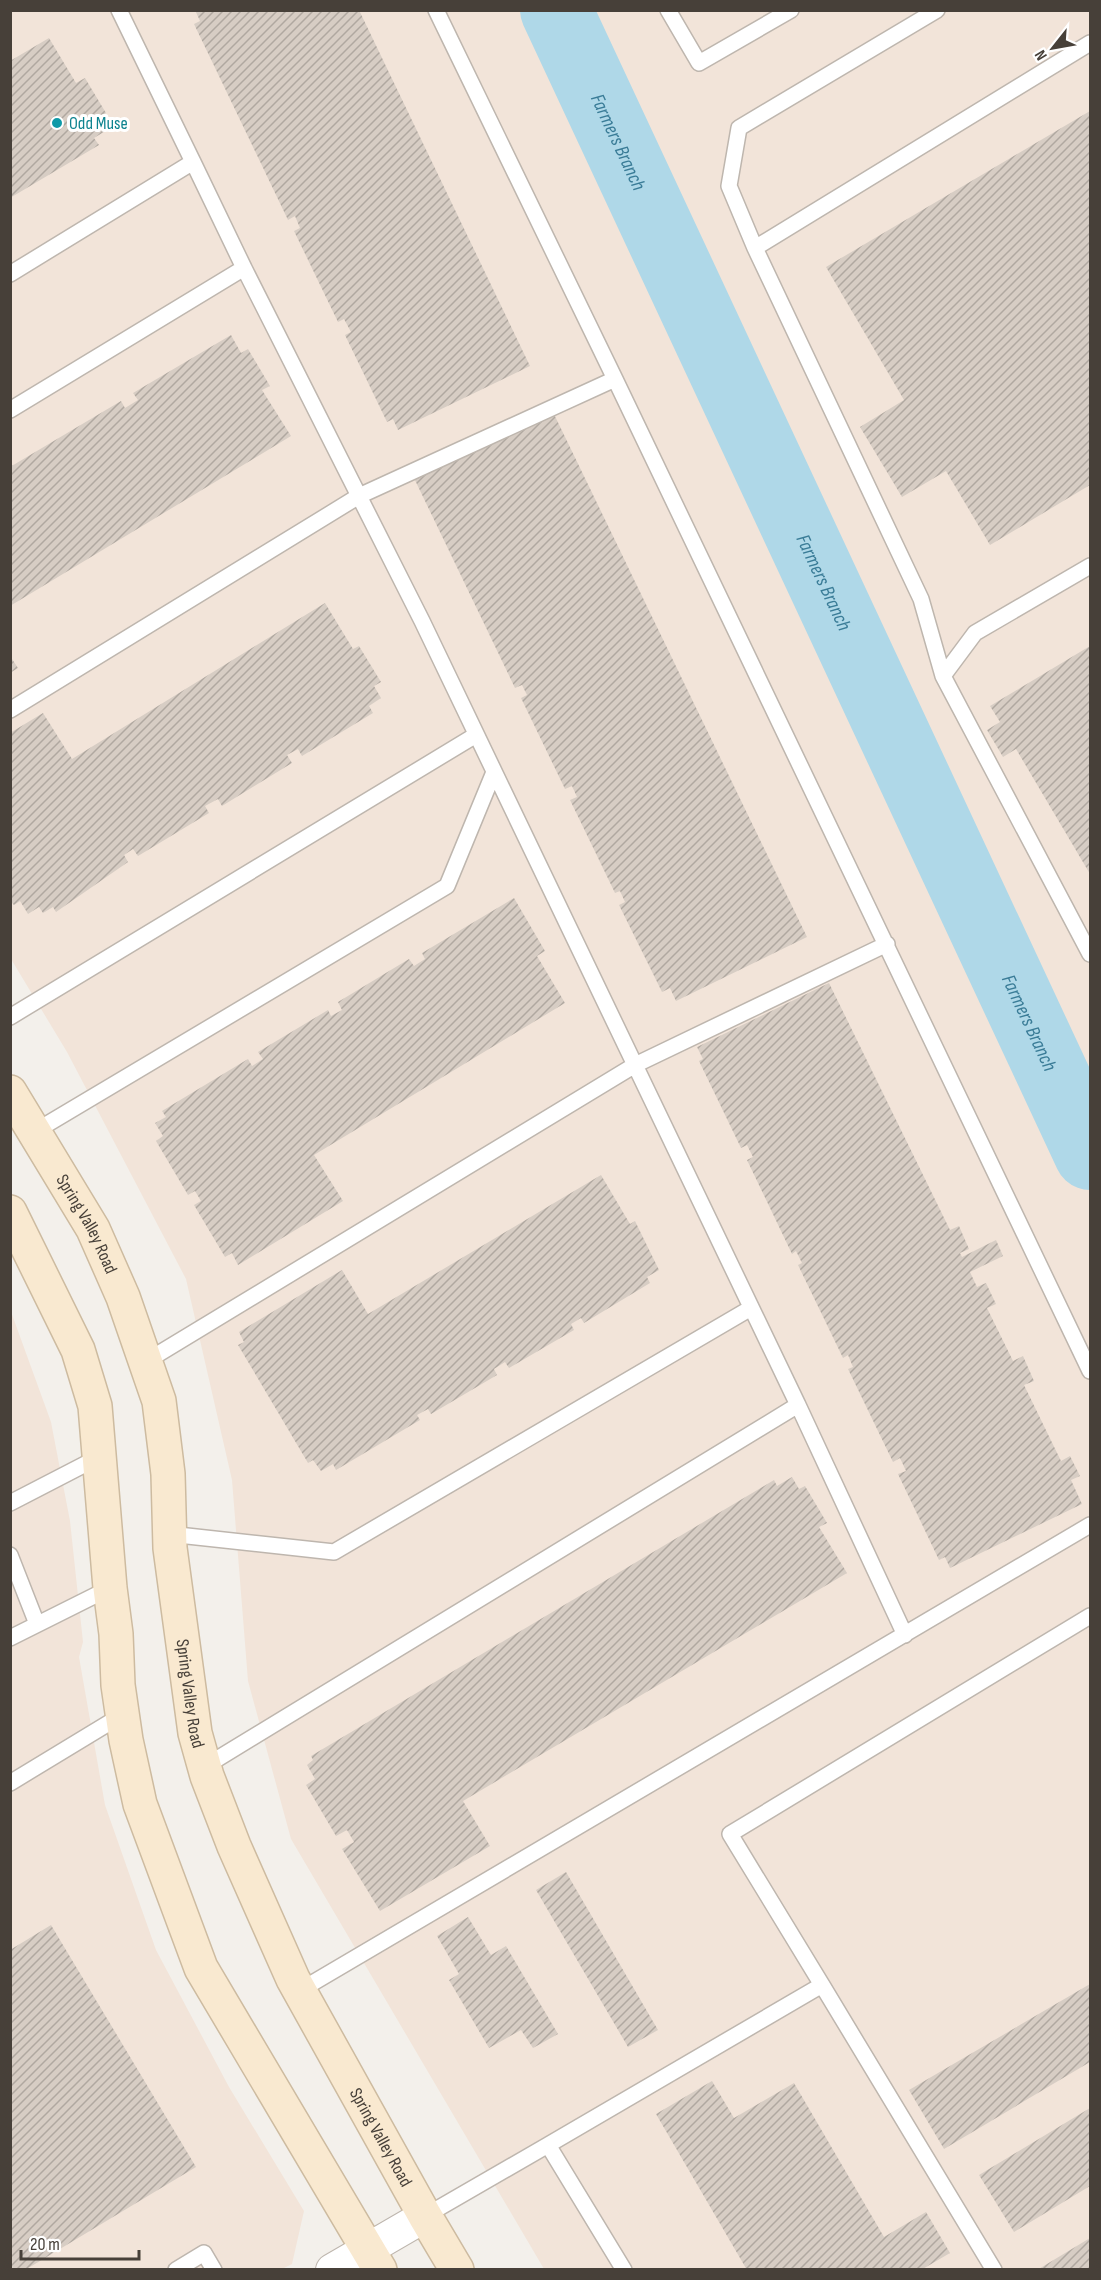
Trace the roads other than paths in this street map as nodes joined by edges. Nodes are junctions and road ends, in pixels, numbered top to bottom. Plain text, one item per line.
1 (119, 10) edge
2 (435, 10) edge
3 (668, 10) edge
4 (791, 10) edge
5 (937, 10) edge
6 (1090, 43) edge
7 (193, 162) junction
8 (756, 248) junction
9 (244, 267) junction
10 (10, 274) edge
11 (615, 379) junction
12 (10, 410) edge
13 (359, 496) junction
14 (1090, 566) edge
15 (944, 676) junction
16 (10, 710) edge
17 (476, 735) junction
18 (494, 772) junction
19 (887, 944) junction
20 (1090, 954) edge
21 (10, 1017) edge
22 (635, 1065) junction
23 (10, 1092) edge
24 (34, 1132) junction
25 (10, 1212) edge
26 (751, 1308) junction
27 (146, 1362) junction
28 (1090, 1371) edge
29 (798, 1405) junction
30 (99, 1457) junction
31 (10, 1503) edge
32 (1090, 1525) edge
33 (170, 1534) junction
34 (10, 1556) edge
35 (110, 1588) junction
36 (1090, 1616) edge
37 (37, 1623) junction
38 (905, 1635) junction
39 (10, 1638) edge
40 (122, 1715) junction
41 (204, 1767) junction
42 (10, 1783) edge
43 (822, 1985) junction
44 (299, 1991) junction
45 (549, 2145) junction
46 (425, 2216) junction
47 (374, 2259) edge
48 (176, 2270) edge
49 (214, 2270) edge
50 (332, 2270) edge
51 (457, 2270) edge
52 (624, 2270) edge
53 (994, 2270) edge

1 - 7 lane
2 - 11 lane
3 - 4 lane
5 - 8 lane
6 - 8 lane
7 - 9 lane
7 - 10 lane
8 - 15 lane
9 - 12 lane
9 - 13 lane
11 - 13 lane
11 - 19 lane
13 - 16 lane
13 - 17 lane
14 - 15 lane
15 - 20 lane
17 - 18 lane
17 - 21 lane
18 - 22 lane
18 - 24 lane
19 - 22 lane
19 - 28 lane
22 - 26 lane
22 - 27 lane
23 - 24 main road, Spring Valley Road
24 - 27 main road, Spring Valley Road
25 - 30 main road
26 - 29 lane
26 - 33 lane
27 - 33 main road, Spring Valley Road
29 - 38 lane
29 - 41 lane
30 - 31 lane
30 - 35 main road
32 - 38 lane
33 - 41 main road, Spring Valley Road
34 - 37 lane
35 - 37 lane
35 - 40 main road
36 - 43 lane
37 - 39 lane
38 - 44 lane
40 - 42 lane
40 - 47 main road
41 - 44 main road, Spring Valley Road
43 - 45 lane
43 - 53 lane
44 - 46 main road, Spring Valley Road
45 - 46 lane
45 - 52 lane
46 - 47 street
46 - 51 main road, Spring Valley Road
47 - 50 street
48 - 49 lane

